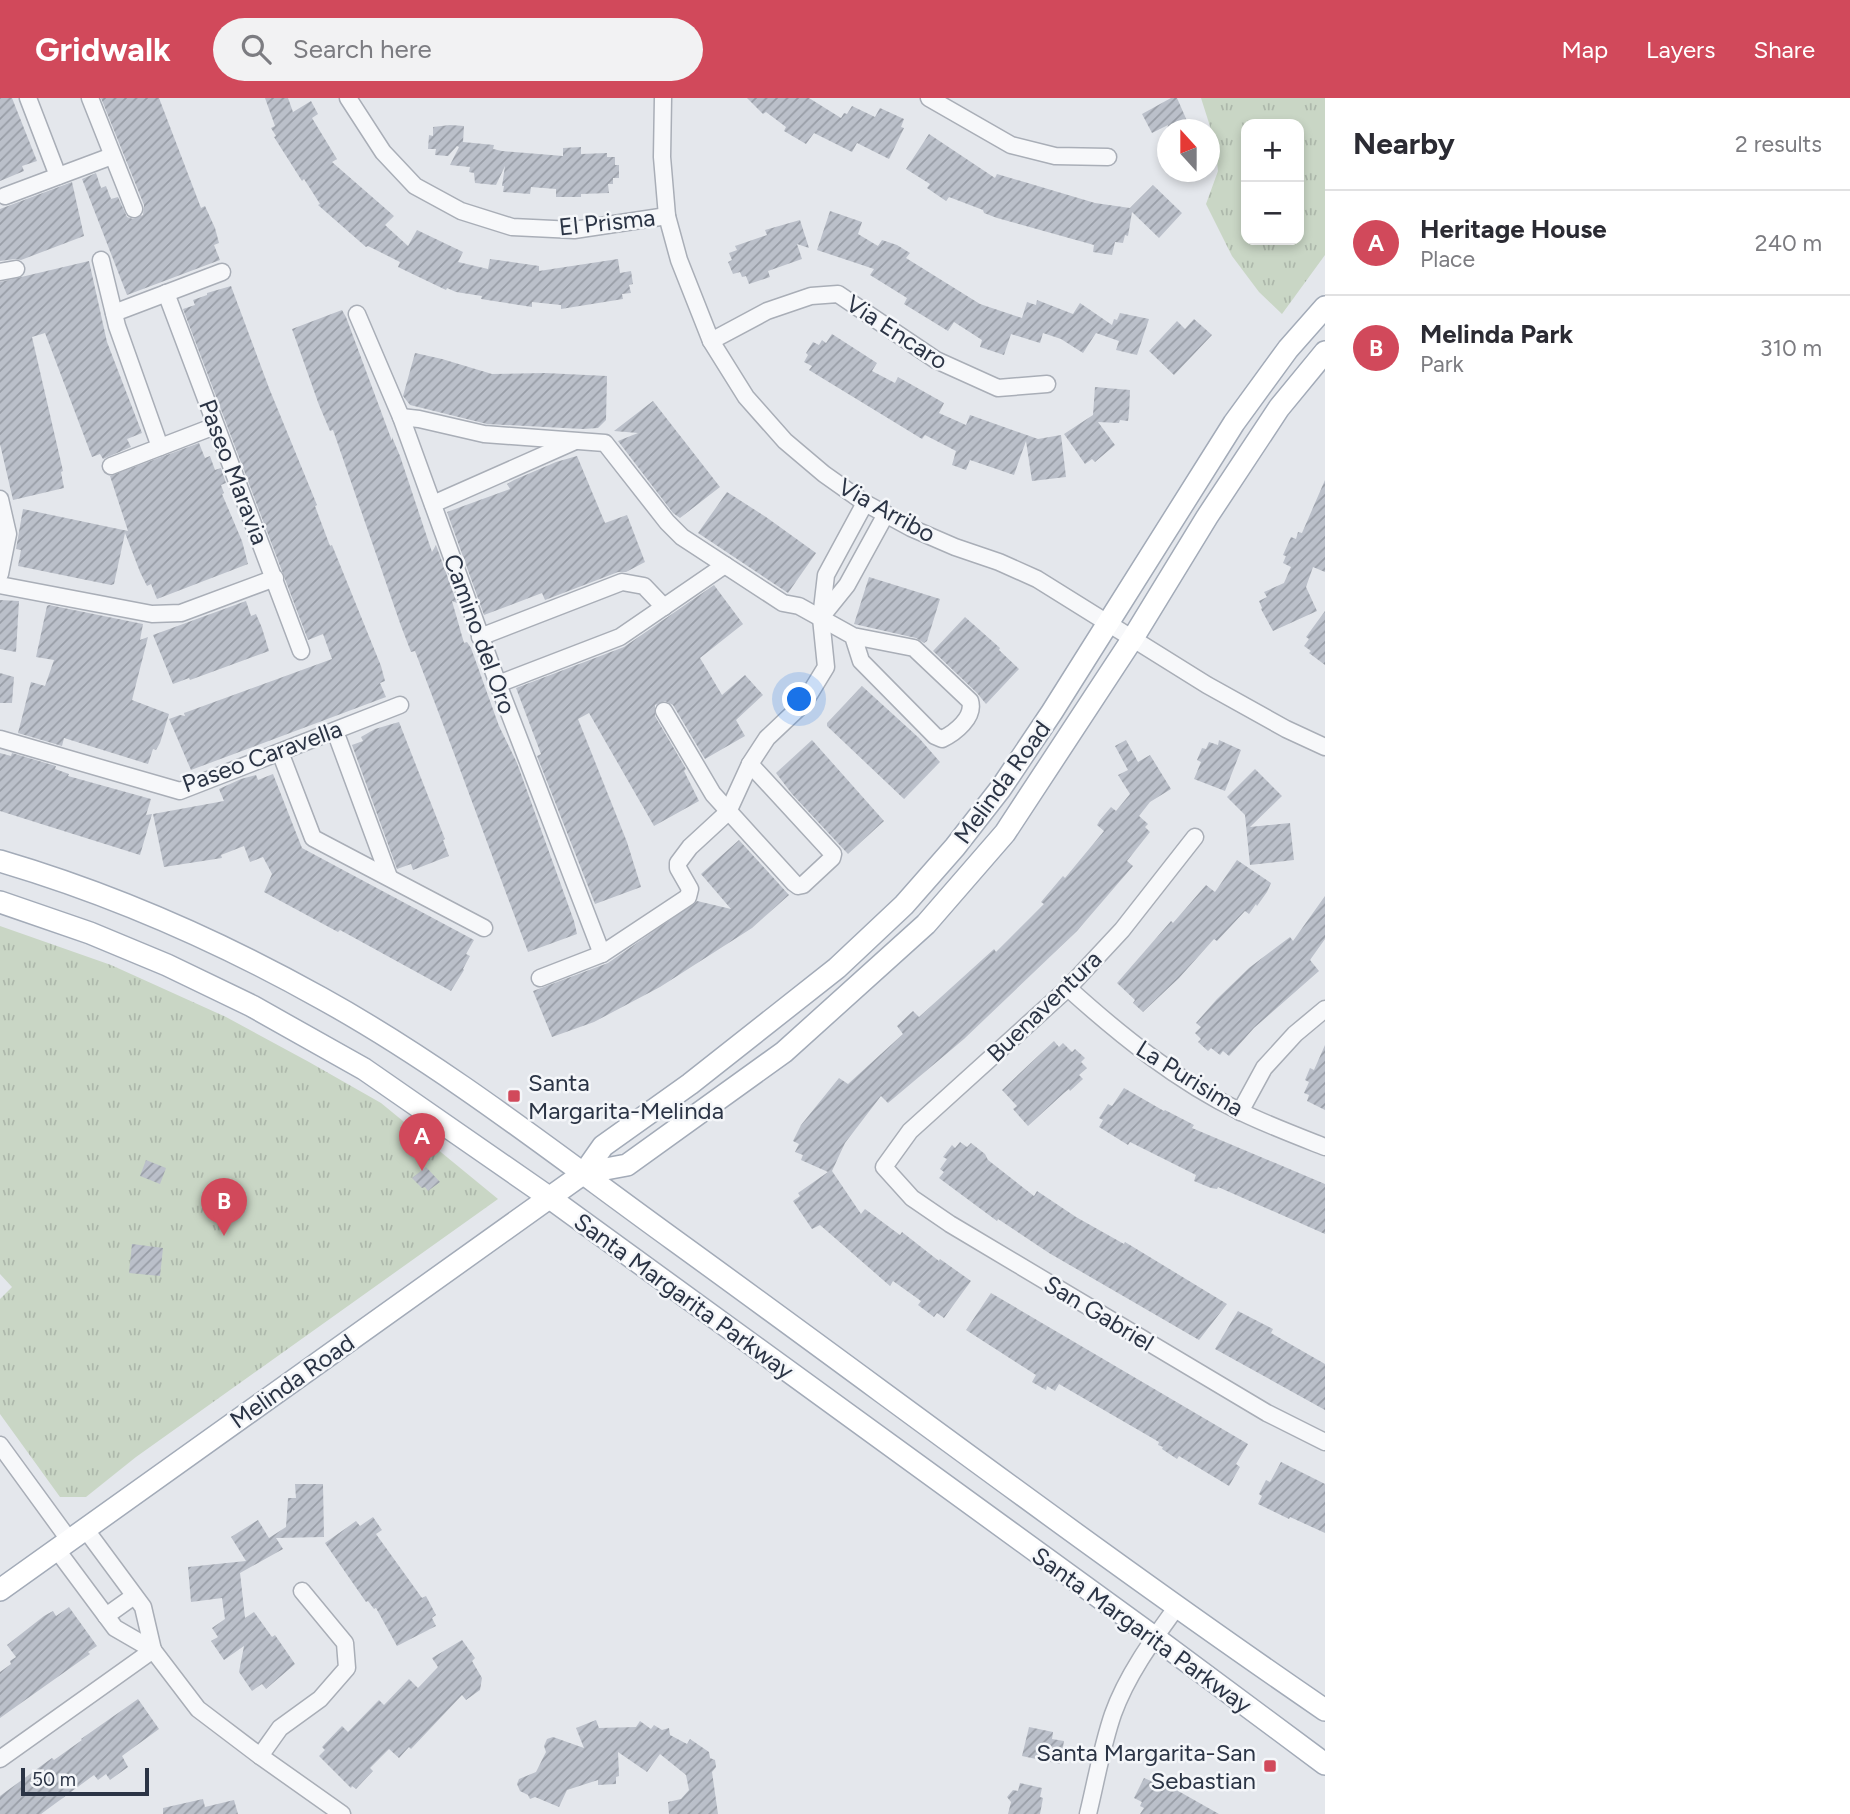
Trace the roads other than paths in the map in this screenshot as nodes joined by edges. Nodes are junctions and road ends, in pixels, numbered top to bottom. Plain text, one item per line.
1 (28, 98) edge
2 (90, 98) edge
3 (348, 98) edge
4 (663, 98) edge
5 (929, 98) edge
6 (112, 156) junction
7 (1108, 157) dead end
8 (58, 176) junction
9 (5, 196) dead end
10 (134, 209) dead end
11 (667, 216) junction
12 (101, 260) dead end
13 (222, 272) dead end
14 (166, 293) junction
15 (1325, 306) edge
16 (114, 313) junction
17 (357, 314) dead end
18 (711, 341) junction
19 (1325, 352) edge
20 (1047, 384) dead end
21 (401, 417) junction
22 (215, 426) junction
23 (575, 441) junction
24 (160, 447) junction
25 (111, 466) dead end
26 (0, 499) edge
27 (433, 503) junction
28 (865, 503) junction
29 (886, 514) junction
30 (725, 565) junction
31 (0, 574) edge
32 (275, 578) junction
33 (0, 585) edge
34 (664, 607) junction
35 (821, 618) junction
36 (1108, 622) junction
37 (853, 636) junction
38 (480, 637) junction
39 (1133, 638) junction
40 (301, 651) dead end
41 (498, 684) junction
42 (400, 705) dead end
43 (664, 711) dead end
44 (335, 731) junction
45 (0, 739) edge
46 (1325, 747) edge
47 (280, 752) junction
48 (750, 764) junction
49 (728, 812) junction
50 (1195, 837) dead end
51 (0, 861) edge
52 (389, 877) junction
53 (0, 902) edge
54 (484, 928) dead end
55 (602, 954) junction
56 (540, 978) dead end
57 (1068, 988) junction
58 (1325, 1009) edge
59 (1240, 1112) junction
60 (1325, 1147) edge
61 (884, 1167) joint
62 (584, 1173) junction
63 (550, 1198) junction
64 (1325, 1442) edge
65 (0, 1445) edge
66 (71, 1540) junction
67 (0, 1590) edge
68 (302, 1591) dead end
69 (135, 1596) junction
70 (1176, 1608) junction
71 (106, 1616) junction
72 (1154, 1637) junction
73 (153, 1650) junction
74 (1325, 1710) edge
75 (260, 1756) junction
76 (0, 1759) edge
77 (1325, 1765) edge
78 (342, 1814) edge
79 (1088, 1814) edge

1 - 8 street
2 - 6 street
3 - 11 street, El Prisma
4 - 11 street, Via Arribo
5 - 7 street
6 - 8 street
6 - 10 street
8 - 9 street
11 - 18 street, Via Arribo
12 - 16 street
13 - 14 street
14 - 16 street
14 - 22 street, Paseo Maravia
15 - 36 main road, Melinda Road
16 - 24 street
17 - 21 street, Camino del Oro
18 - 20 street, Via Encaro
18 - 28 street, Via Arribo
19 - 39 main road, Melinda Road
21 - 23 street
21 - 27 street, Camino del Oro
22 - 24 street
22 - 32 street, Paseo Maravia
23 - 27 street
23 - 30 street
24 - 25 street
26 - 31 street
27 - 38 street, Camino del Oro
28 - 29 street, Via Arribo
28 - 35 street
29 - 35 street
29 - 36 street, Via Arribo
30 - 34 street
30 - 35 street
32 - 33 street
32 - 40 street, Paseo Maravia
34 - 38 street
34 - 41 street
35 - 37 street
35 - 48 street
36 - 39 street, Via Arribo
36 - 62 main road, Melinda Road
37 - 37 street
38 - 41 street, Camino del Oro
39 - 46 street, Via Arribo
39 - 62 main road, Melinda Road
41 - 55 street, Camino del Oro
42 - 44 street, Paseo Caravella
43 - 49 street
44 - 47 street, Paseo Caravella
44 - 52 street
45 - 47 street, Paseo Caravella
47 - 52 street
48 - 49 street
48 - 49 street
49 - 55 street
50 - 57 street, Buenaventura
51 - 62 main road, Santa Margarita Parkway
52 - 54 street
53 - 63 main road, Santa Margarita Parkway
55 - 56 street
57 - 59 street, La Purisima
57 - 61 street, Buenaventura
58 - 59 street
59 - 60 street, La Purisima
61 - 64 street, San Gabriel
62 - 63 main road, Melinda Road
62 - 70 main road, Santa Margarita Parkway
63 - 66 main road, Melinda Road
63 - 72 main road, Santa Margarita Parkway
65 - 66 street
66 - 67 main road, Melinda Road
66 - 69 street
66 - 71 street
68 - 75 street
69 - 71 street
69 - 73 street
70 - 72 street
70 - 74 main road, Santa Margarita Parkway
71 - 73 street
72 - 77 main road, Santa Margarita Parkway
72 - 79 street
73 - 75 street
73 - 76 street
75 - 78 street

